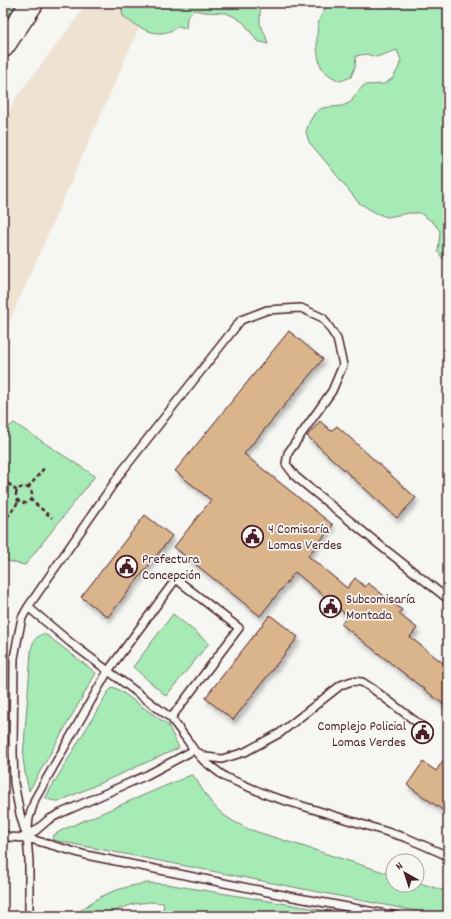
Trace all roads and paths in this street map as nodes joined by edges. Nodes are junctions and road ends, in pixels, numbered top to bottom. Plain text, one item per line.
1 (32, 3) edge
2 (3, 46) edge
3 (44, 467) dead end
4 (3, 479) edge
5 (28, 488) junction
6 (17, 491) junction
7 (30, 499) junction
8 (19, 501) junction
9 (52, 518) dead end
10 (3, 523) edge
11 (448, 599) edge
12 (28, 607) junction
13 (108, 671) junction
14 (171, 718) junction
15 (423, 727) dead end
16 (194, 750) junction
17 (3, 834) edge
18 (27, 838) junction
19 (448, 856) edge
20 (29, 916) edge
21 (396, 916) edge

1 - 2 highway
3 - 5 path
4 - 6 path
5 - 6 path
5 - 7 path
6 - 8 path
7 - 8 path
7 - 9 path
8 - 10 path
11 - 12 lane
12 - 13 lane
12 - 18 lane
13 - 14 lane
13 - 14 lane
13 - 18 lane
14 - 16 lane
15 - 16 lane
16 - 18 lane
16 - 19 lane
17 - 18 lane
18 - 20 lane
18 - 21 lane

